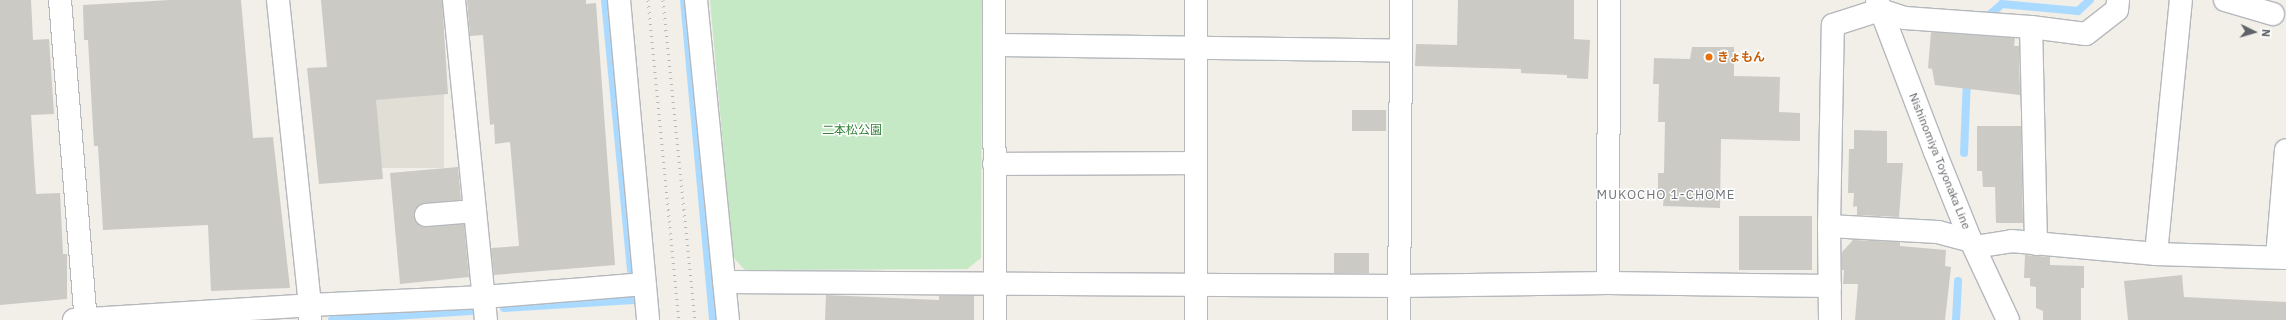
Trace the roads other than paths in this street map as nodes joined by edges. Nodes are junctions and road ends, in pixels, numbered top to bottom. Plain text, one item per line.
1 (60, 0) edge
2 (278, 0) edge
3 (454, 0) edge
4 (619, 0) edge
5 (696, 0) edge
6 (994, 0) edge
7 (1196, 0) edge
8 (1401, 0) edge
9 (1609, 0) edge
10 (2118, 0) edge
11 (2181, 0) edge
12 (2225, 0) edge
13 (1878, 5) edge
14 (2278, 12) edge
15 (2031, 27) junction
16 (994, 45) junction
17 (1195, 48) junction
18 (1400, 51) junction
19 (2286, 150) edge
20 (1196, 163) junction
21 (994, 164) junction
22 (475, 211) junction
23 (426, 215) dead end
24 (1829, 226) junction
25 (1973, 244) junction
26 (2036, 244) junction
27 (2156, 254) junction
28 (2281, 258) edge
29 (724, 282) junction
30 (1197, 283) junction
31 (1608, 283) junction
32 (644, 284) junction
33 (994, 284) junction
34 (1399, 286) junction
35 (1830, 286) junction
36 (484, 297) junction
37 (310, 313) edge
38 (82, 320) edge
39 (486, 320) edge
40 (648, 320) edge
41 (728, 320) edge
42 (995, 320) edge
43 (1196, 320) edge
44 (1399, 320) edge
45 (1830, 320) edge
46 (2008, 320) edge

1 - 38 street
2 - 37 street
3 - 22 street
4 - 32 street
5 - 29 street
6 - 16 street
7 - 17 street
8 - 18 street
9 - 31 street
10 - 15 street
11 - 27 street
12 - 14 street
13 - 15 street
13 - 24 street
13 - 25 street, Nishinomiya Toyonaka Line
15 - 26 street
16 - 17 street
16 - 21 street
17 - 18 street
17 - 20 street
18 - 34 street
19 - 28 street
20 - 21 street
20 - 30 street
21 - 33 street
22 - 23 street
22 - 36 street
24 - 25 street
24 - 35 street
25 - 26 street
25 - 46 street, Nishinomiya Toyonaka Line
26 - 27 street
27 - 28 street
29 - 33 street
29 - 41 street
30 - 33 street
30 - 34 street
30 - 43 street
31 - 34 street
31 - 35 street
32 - 36 street
32 - 40 street
33 - 42 street
34 - 44 street
35 - 45 street
36 - 37 street
36 - 39 street
37 - 38 street

